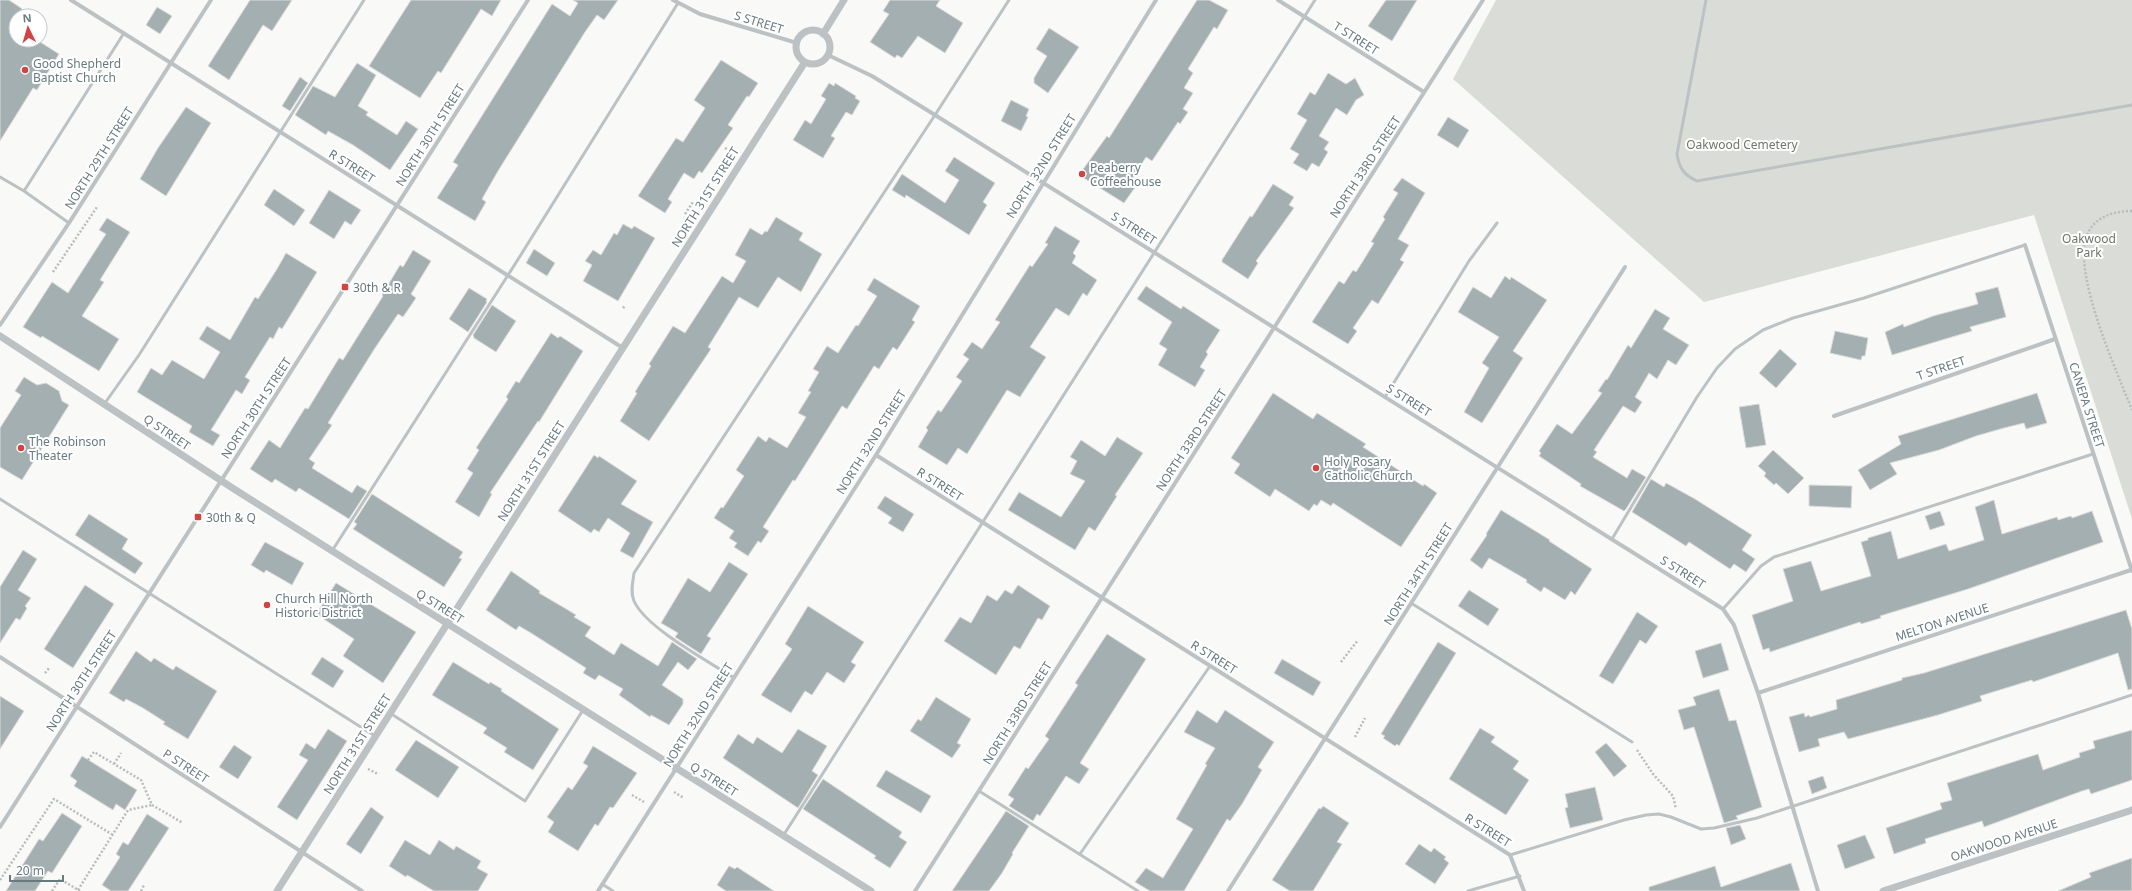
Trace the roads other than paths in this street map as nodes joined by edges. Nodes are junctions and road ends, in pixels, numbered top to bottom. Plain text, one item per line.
1 (71, 0) edge
2 (212, 0) edge
3 (364, 0) edge
4 (528, 0) edge
5 (673, 0) edge
6 (844, 0) edge
7 (1009, 0) edge
8 (1156, 0) edge
9 (1278, 0) edge
10 (1315, 0) edge
11 (1483, 0) edge
12 (1706, 0) edge
13 (678, 3) junction
14 (1305, 17) junction
15 (124, 33) junction
16 (823, 34) junction
17 (797, 43) junction
18 (828, 55) junction
19 (805, 62) junction
20 (171, 63) junction
21 (1424, 92) junction
22 (2132, 105) edge
23 (936, 115) junction
24 (280, 132) junction
25 (0, 177) edge
26 (1043, 182) junction
27 (24, 191) junction
28 (397, 206) junction
29 (69, 223) junction
30 (1497, 223) dead end
31 (2025, 245) joint
32 (1154, 253) junction
33 (1625, 267) dead end
34 (508, 275) junction
35 (0, 325) edge
36 (1274, 328) junction
37 (0, 336) edge
38 (2055, 339) junction
39 (622, 348) junction
40 (1385, 397) junction
41 (105, 403) junction
42 (1834, 416) dead end
43 (2093, 454) junction
44 (876, 455) junction
45 (1498, 467) junction
46 (222, 481) junction
47 (0, 500) edge
48 (982, 523) junction
49 (1612, 539) junction
50 (332, 551) junction
51 (2132, 571) edge
52 (150, 594) junction
53 (1102, 598) junction
54 (1411, 603) junction
55 (1723, 609) junction
56 (447, 623) junction
57 (0, 657) edge
58 (1210, 666) junction
59 (734, 678) junction
60 (1758, 693) junction
61 (2132, 694) edge
62 (76, 707) junction
63 (584, 710) junction
64 (390, 714) junction
65 (375, 736) junction
66 (1325, 739) junction
67 (1632, 742) road end
68 (676, 768) junction
69 (979, 791) junction
70 (1792, 805) junction
71 (2132, 810) edge
72 (0, 827) edge
73 (783, 836) junction
74 (301, 853) junction
75 (1080, 854) junction
76 (1510, 855) junction
77 (1520, 876) junction
78 (602, 884) junction
79 (277, 891) edge
80 (362, 891) edge
81 (598, 891) edge
82 (613, 891) edge
83 (871, 891) edge
84 (915, 891) edge
85 (1138, 891) edge
86 (1228, 891) edge
87 (1468, 891) edge
88 (1524, 891) edge
89 (1818, 891) edge
90 (1884, 891) edge

1 - 15 street, R STREET
2 - 20 street, NORTH 29TH STREET
3 - 24 lane
4 - 28 street, NORTH 30TH STREET
5 - 13 street, S STREET
6 - 16 street
7 - 23 lane
8 - 26 street, NORTH 32ND STREET
9 - 14 street, T STREET
10 - 14 lane
11 - 21 street, NORTH 33RD STREET
12 - 22 lane
13 - 17 street, S STREET
13 - 34 lane
14 - 21 street, T STREET
14 - 32 lane
15 - 20 street, R STREET
15 - 27 lane
16 - 17 street
16 - 18 street
17 - 19 street
18 - 19 street
18 - 23 street, S STREET
19 - 39 street, NORTH 31ST STREET
20 - 24 street, R STREET
20 - 29 street, NORTH 29TH STREET
21 - 36 street, NORTH 33RD STREET
23 - 26 street, S STREET
23 - 59 lane
24 - 28 street, R STREET
24 - 41 lane
25 - 27 lane
26 - 32 street, S STREET
26 - 44 street, NORTH 32ND STREET
27 - 29 lane
28 - 34 street, R STREET
28 - 46 street, NORTH 30TH STREET
29 - 35 street, NORTH 29TH STREET
30 - 40 lane
31 - 38 street, CANEPA STREET
31 - 49 lane
32 - 36 street, S STREET
32 - 48 lane
33 - 45 street, NORTH 34TH STREET
34 - 39 street, R STREET
34 - 50 lane
36 - 40 street, S STREET
36 - 53 street, NORTH 33RD STREET
37 - 41 street, Q STREET
38 - 42 street, T STREET
38 - 43 street, CANEPA STREET
39 - 56 street, NORTH 31ST STREET
40 - 45 street, S STREET
41 - 46 street, Q STREET
43 - 51 street, CANEPA STREET
43 - 55 lane
44 - 48 street, R STREET
44 - 59 street, NORTH 32ND STREET
45 - 49 street, S STREET
45 - 54 street, NORTH 34TH STREET
46 - 50 street, Q STREET
46 - 52 street, NORTH 30TH STREET
47 - 52 lane
48 - 53 street, R STREET
48 - 73 lane
49 - 55 street, S STREET
50 - 56 street, Q STREET
51 - 60 street, MELTON AVENUE
52 - 62 street, NORTH 30TH STREET
52 - 65 lane
53 - 58 street, R STREET
53 - 69 street, NORTH 33RD STREET
54 - 66 street, NORTH 34TH STREET
54 - 67 lane
55 - 60 street, S STREET
56 - 63 street, Q STREET
56 - 64 street, NORTH 31ST STREET
57 - 62 street, P STREET
58 - 66 street, R STREET
58 - 75 lane
59 - 68 street, NORTH 32ND STREET
60 - 70 street, S STREET
61 - 70 lane
62 - 72 street, NORTH 30TH STREET
62 - 74 street, P STREET
63 - 64 lane
63 - 68 street, Q STREET
64 - 65 street, NORTH 31ST STREET
65 - 74 street, NORTH 31ST STREET
66 - 76 street, R STREET
66 - 86 street, NORTH 34TH STREET
68 - 73 street, Q STREET
68 - 78 street, NORTH 32ND STREET
69 - 75 lane
69 - 84 street, NORTH 33RD STREET
70 - 76 lane
70 - 89 street, S STREET
71 - 90 street, OAKWOOD AVENUE
73 - 83 street, Q STREET
74 - 79 street, NORTH 31ST STREET
74 - 80 street, P STREET
75 - 85 lane
76 - 77 street, R STREET
77 - 87 lane
77 - 88 street, R STREET
78 - 81 street, NORTH 32ND STREET
78 - 82 lane

